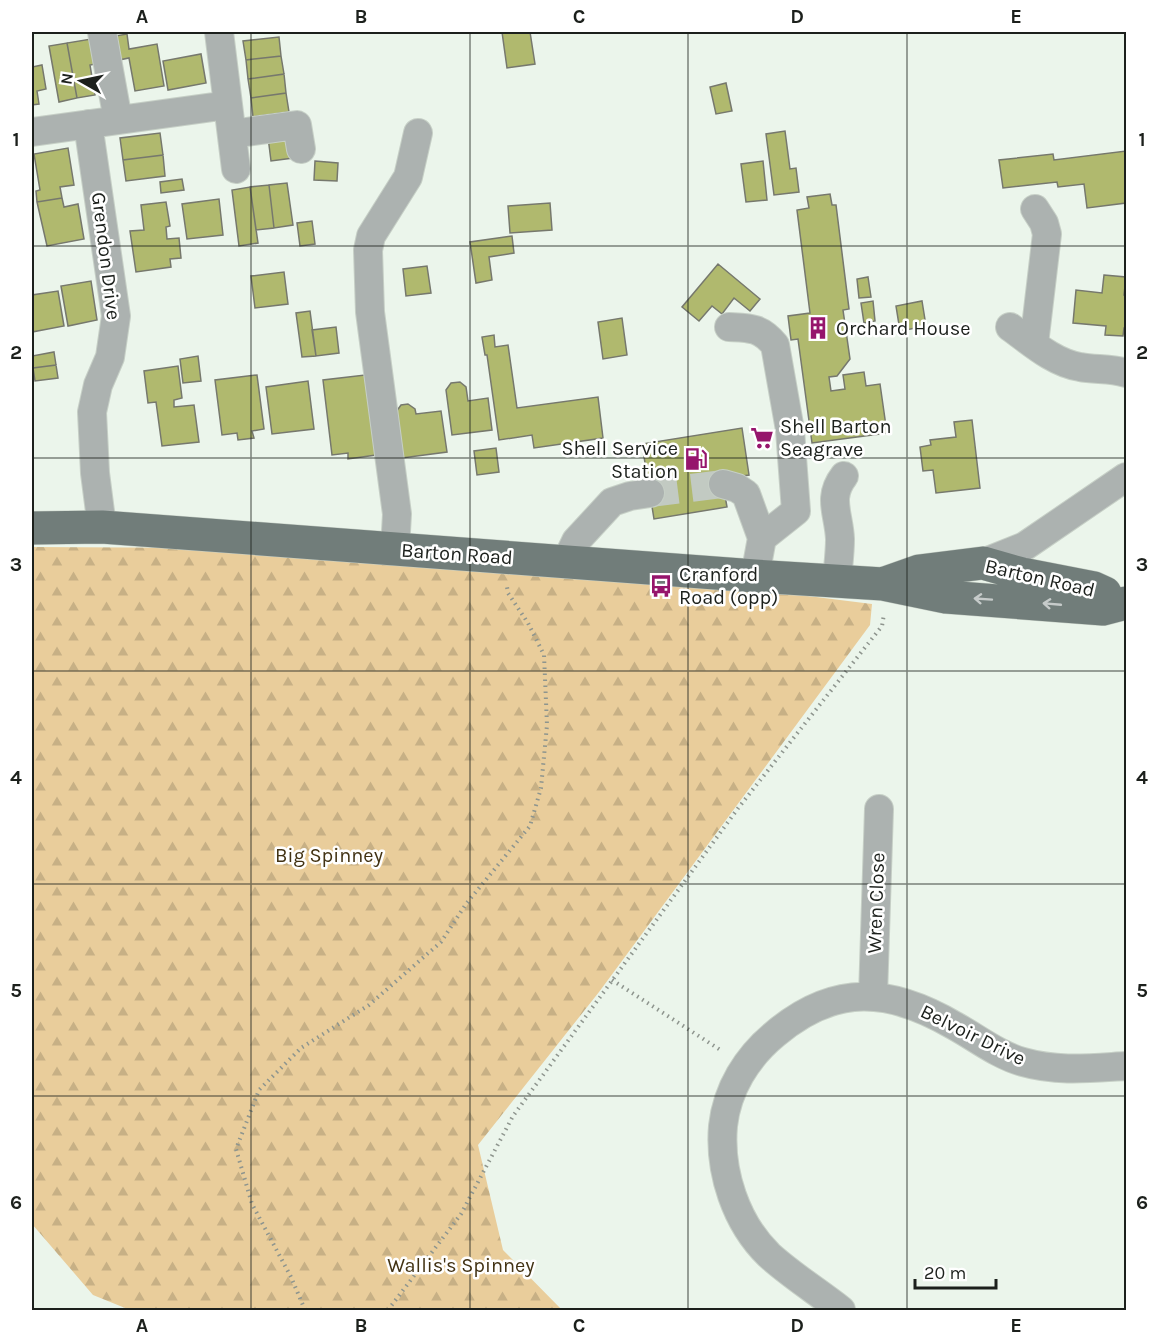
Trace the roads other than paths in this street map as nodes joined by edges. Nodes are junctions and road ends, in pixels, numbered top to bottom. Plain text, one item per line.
1 (102, 32) edge
2 (219, 32) edge
3 (228, 105) junction
4 (118, 120) junction
5 (88, 124) junction
6 (32, 132) edge
7 (418, 133) dead end
8 (232, 134) junction
9 (301, 149) dead end
10 (236, 169) dead end
11 (1035, 209) dead end
12 (729, 327) dead end
13 (1010, 327) dead end
14 (1034, 345) junction
15 (1126, 373) edge
16 (844, 476) dead end
17 (1126, 477) edge
18 (723, 484) tunnel mouth
19 (650, 493) tunnel mouth
20 (102, 527) junction
21 (32, 528) edge
22 (762, 538) junction
23 (395, 549) junction
24 (566, 562) junction
25 (1022, 574) junction
26 (755, 576) junction
27 (837, 581) junction
28 (884, 596) junction
29 (1126, 602) edge
30 (879, 809) dead end
31 (873, 996) junction
32 (1126, 1066) edge
33 (841, 1311) edge

1 - 4 street
2 - 3 street
3 - 4 street
3 - 8 street
4 - 5 street
5 - 6 street
5 - 20 street, Grendon Drive
7 - 23 street
8 - 9 street
8 - 10 street
11 - 14 street
12 - 22 street
13 - 14 street
14 - 15 street
16 - 27 street
17 - 25 street
18 - 22 street
19 - 24 street
20 - 21 main road, Barton Road
20 - 23 main road, Barton Road
22 - 26 street
23 - 24 main road, Barton Road
24 - 26 main road, Barton Road
25 -> 28 main road, Barton Road
25 - 28 main road, Barton Road
25 - 29 main road, Barton Road
26 - 27 main road, Barton Road
27 - 28 main road, Barton Road
30 - 31 street, Wren Close
31 - 32 street, Belvoir Drive
31 - 33 street, Belvoir Drive

